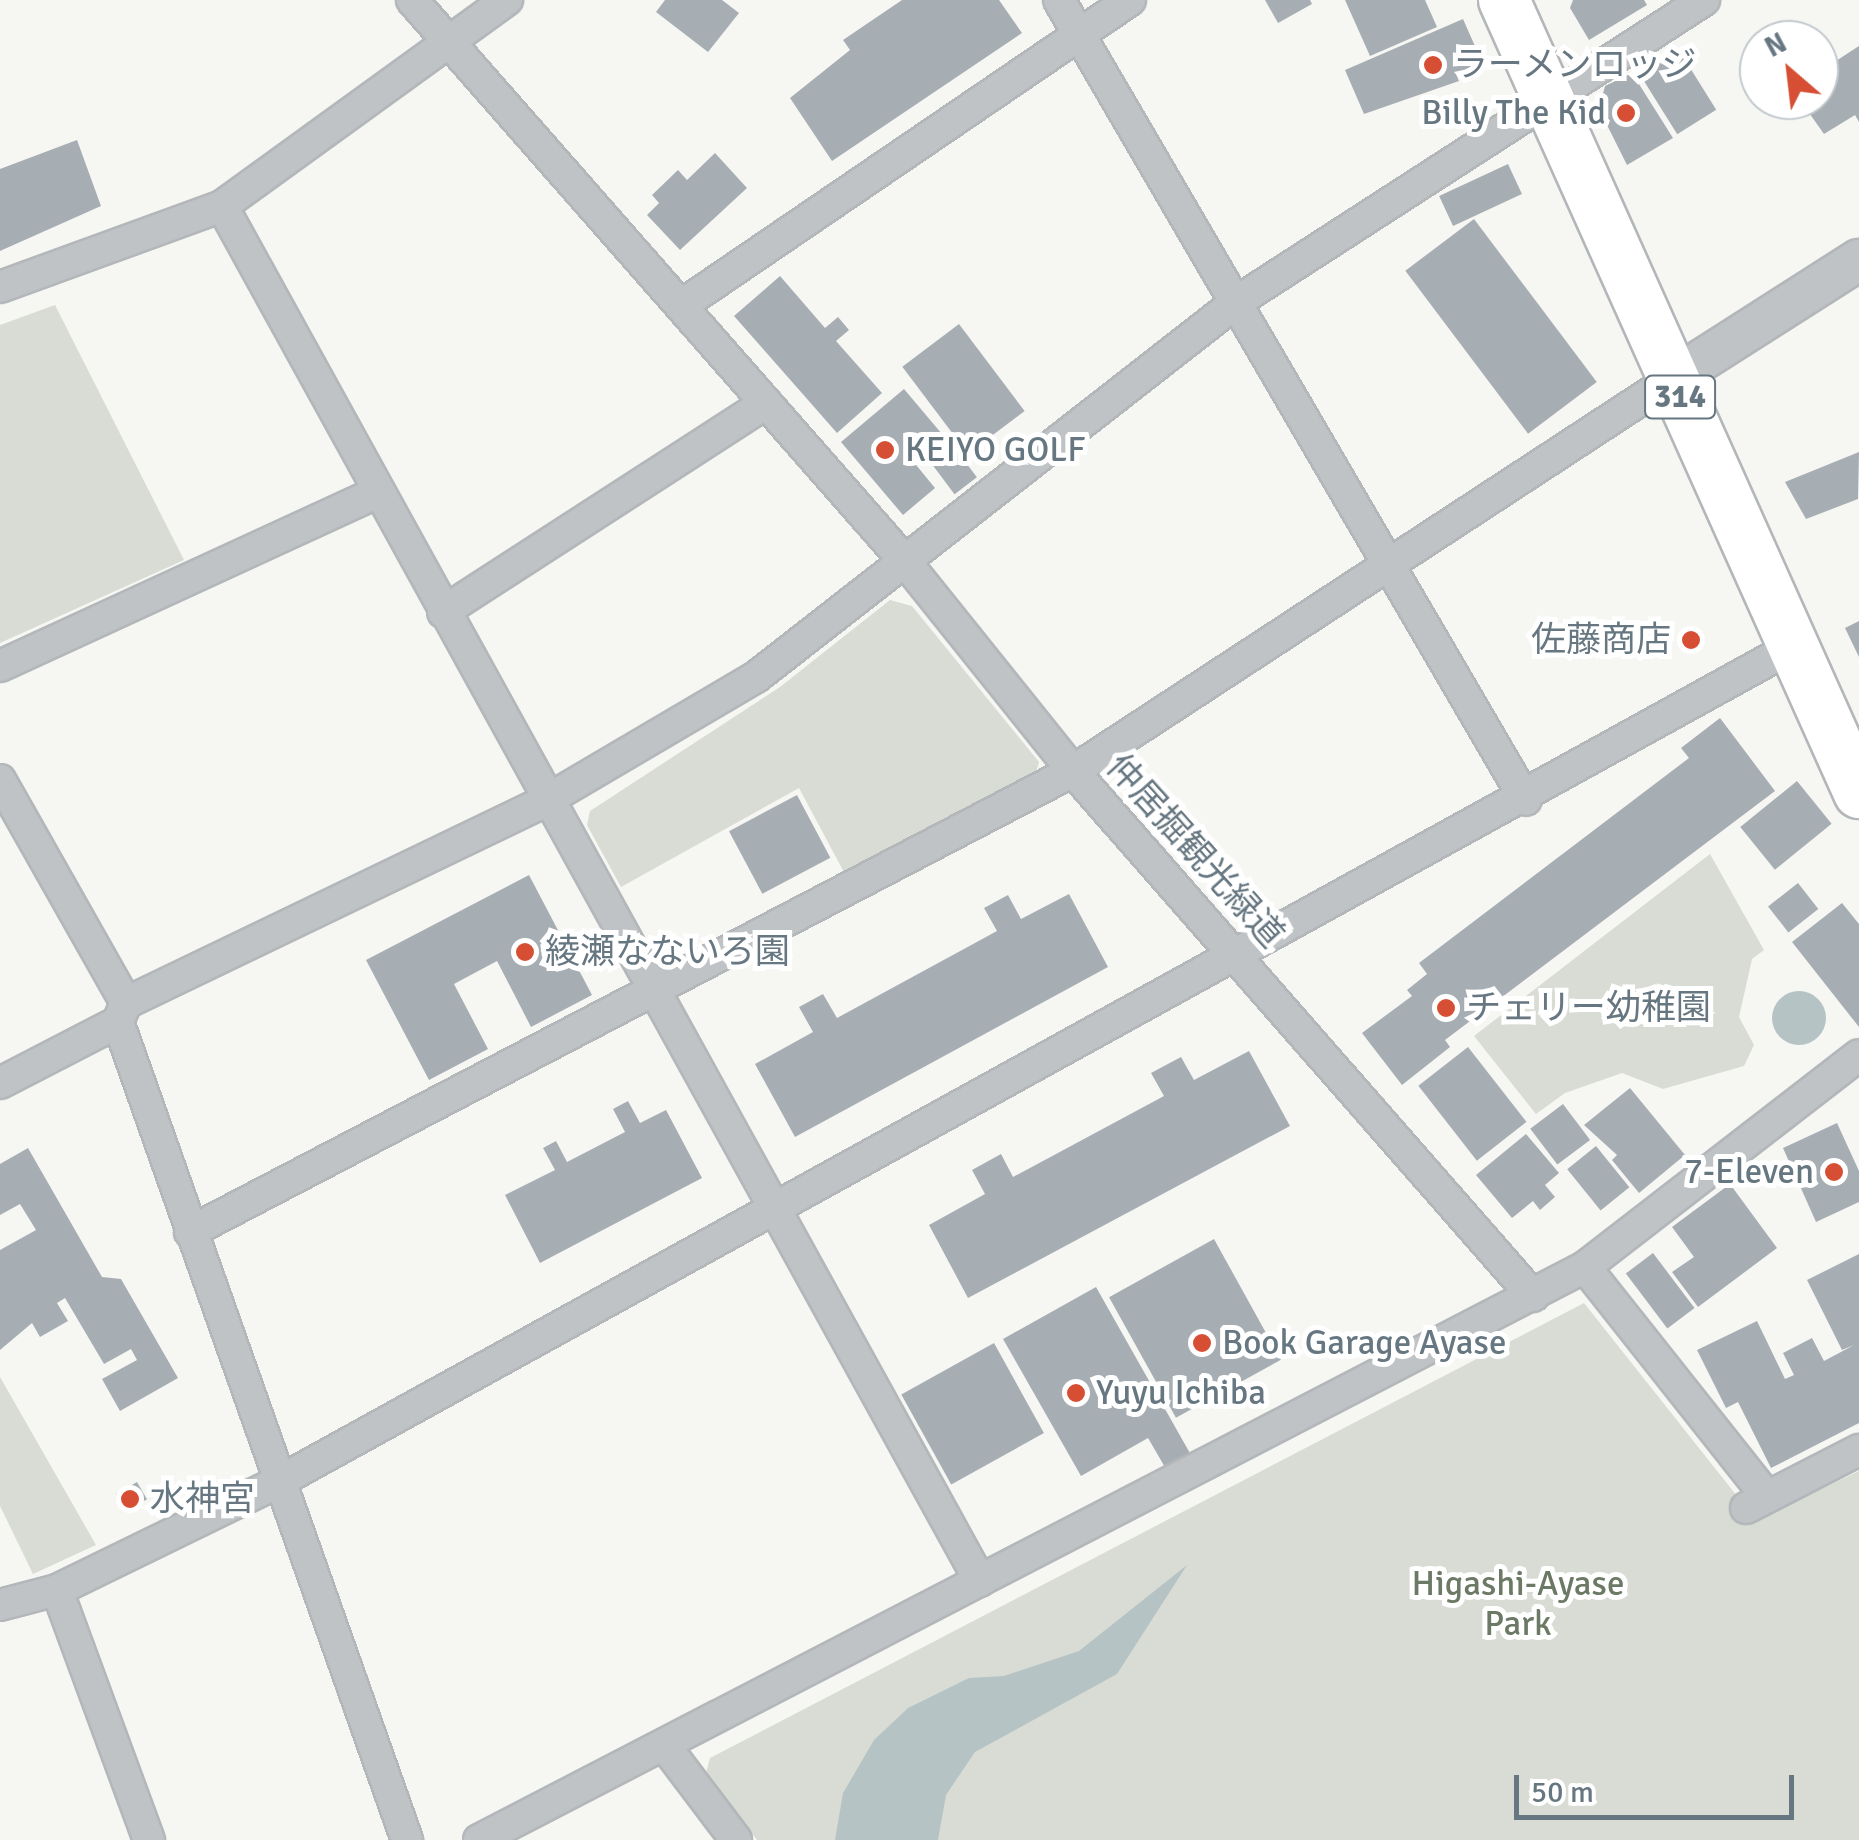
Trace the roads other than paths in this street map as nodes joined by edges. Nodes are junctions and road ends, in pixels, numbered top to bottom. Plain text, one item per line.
1 (412, 0) edge
2 (508, 0) edge
3 (1059, 0) edge
4 (1130, 0) edge
5 (1504, 0) edge
6 (1704, 0) edge
7 (1078, 36) junction
8 (452, 44) junction
9 (1548, 102) junction
10 (222, 206) junction
11 (1859, 260) edge
12 (0, 287) edge
13 (1238, 302) junction
14 (682, 305) junction
15 (1672, 379) junction
16 (766, 402) junction
17 (378, 492) junction
18 (903, 560) junction
19 (1388, 566) junction
20 (443, 612) junction
21 (1792, 647) junction
22 (0, 666) edge
23 (1073, 771) junction
24 (0, 780) edge
25 (1859, 793) edge
26 (548, 800) junction
27 (1526, 800) junction
28 (1240, 956) junction
29 (654, 991) junction
30 (122, 1012) junction
31 (1859, 1054) edge
32 (0, 1083) edge
33 (772, 1212) junction
34 (190, 1232) junction
35 (1585, 1267) junction
36 (1533, 1296) junction
37 (1859, 1450) edge
38 (280, 1481) junction
39 (980, 1581) junction
40 (58, 1590) junction
41 (0, 1605) edge
42 (665, 1746) junction
43 (150, 1840) edge
44 (407, 1840) edge
45 (479, 1840) edge
46 (736, 1840) edge

1 - 8 street
2 - 8 street
3 - 7 street
4 - 7 street
5 - 9 main road, 314
6 - 9 street
7 - 13 street
7 - 14 street
8 - 10 street
8 - 14 street
9 - 13 street
9 - 15 main road, 314
10 - 12 street
10 - 17 street
11 - 15 street
13 - 18 street
13 - 19 street
14 - 16 street
15 - 19 street, 仲居掘観光緑道
15 - 21 main road, 314
16 - 18 street
16 - 20 street
17 - 20 street
17 - 22 street
18 - 23 street
18 - 26 street
19 - 23 street, 仲居掘観光緑道
19 - 27 street
20 - 26 street
21 - 25 main road, 314
21 - 27 street
23 - 28 street, 仲居掘観光緑道
23 - 29 street
24 - 30 street
26 - 29 street
26 - 30 street
27 - 28 street
28 - 33 street
28 - 36 street, 仲居掘観光緑道
29 - 33 street
29 - 34 street
30 - 32 street
30 - 34 street
31 - 35 street
33 - 38 street
33 - 39 street
34 - 38 street
35 - 36 street
35 - 37 street
36 - 39 street
38 - 40 street
38 - 44 street
39 - 42 street
40 - 41 street
40 - 43 street
42 - 45 street
42 - 46 street

